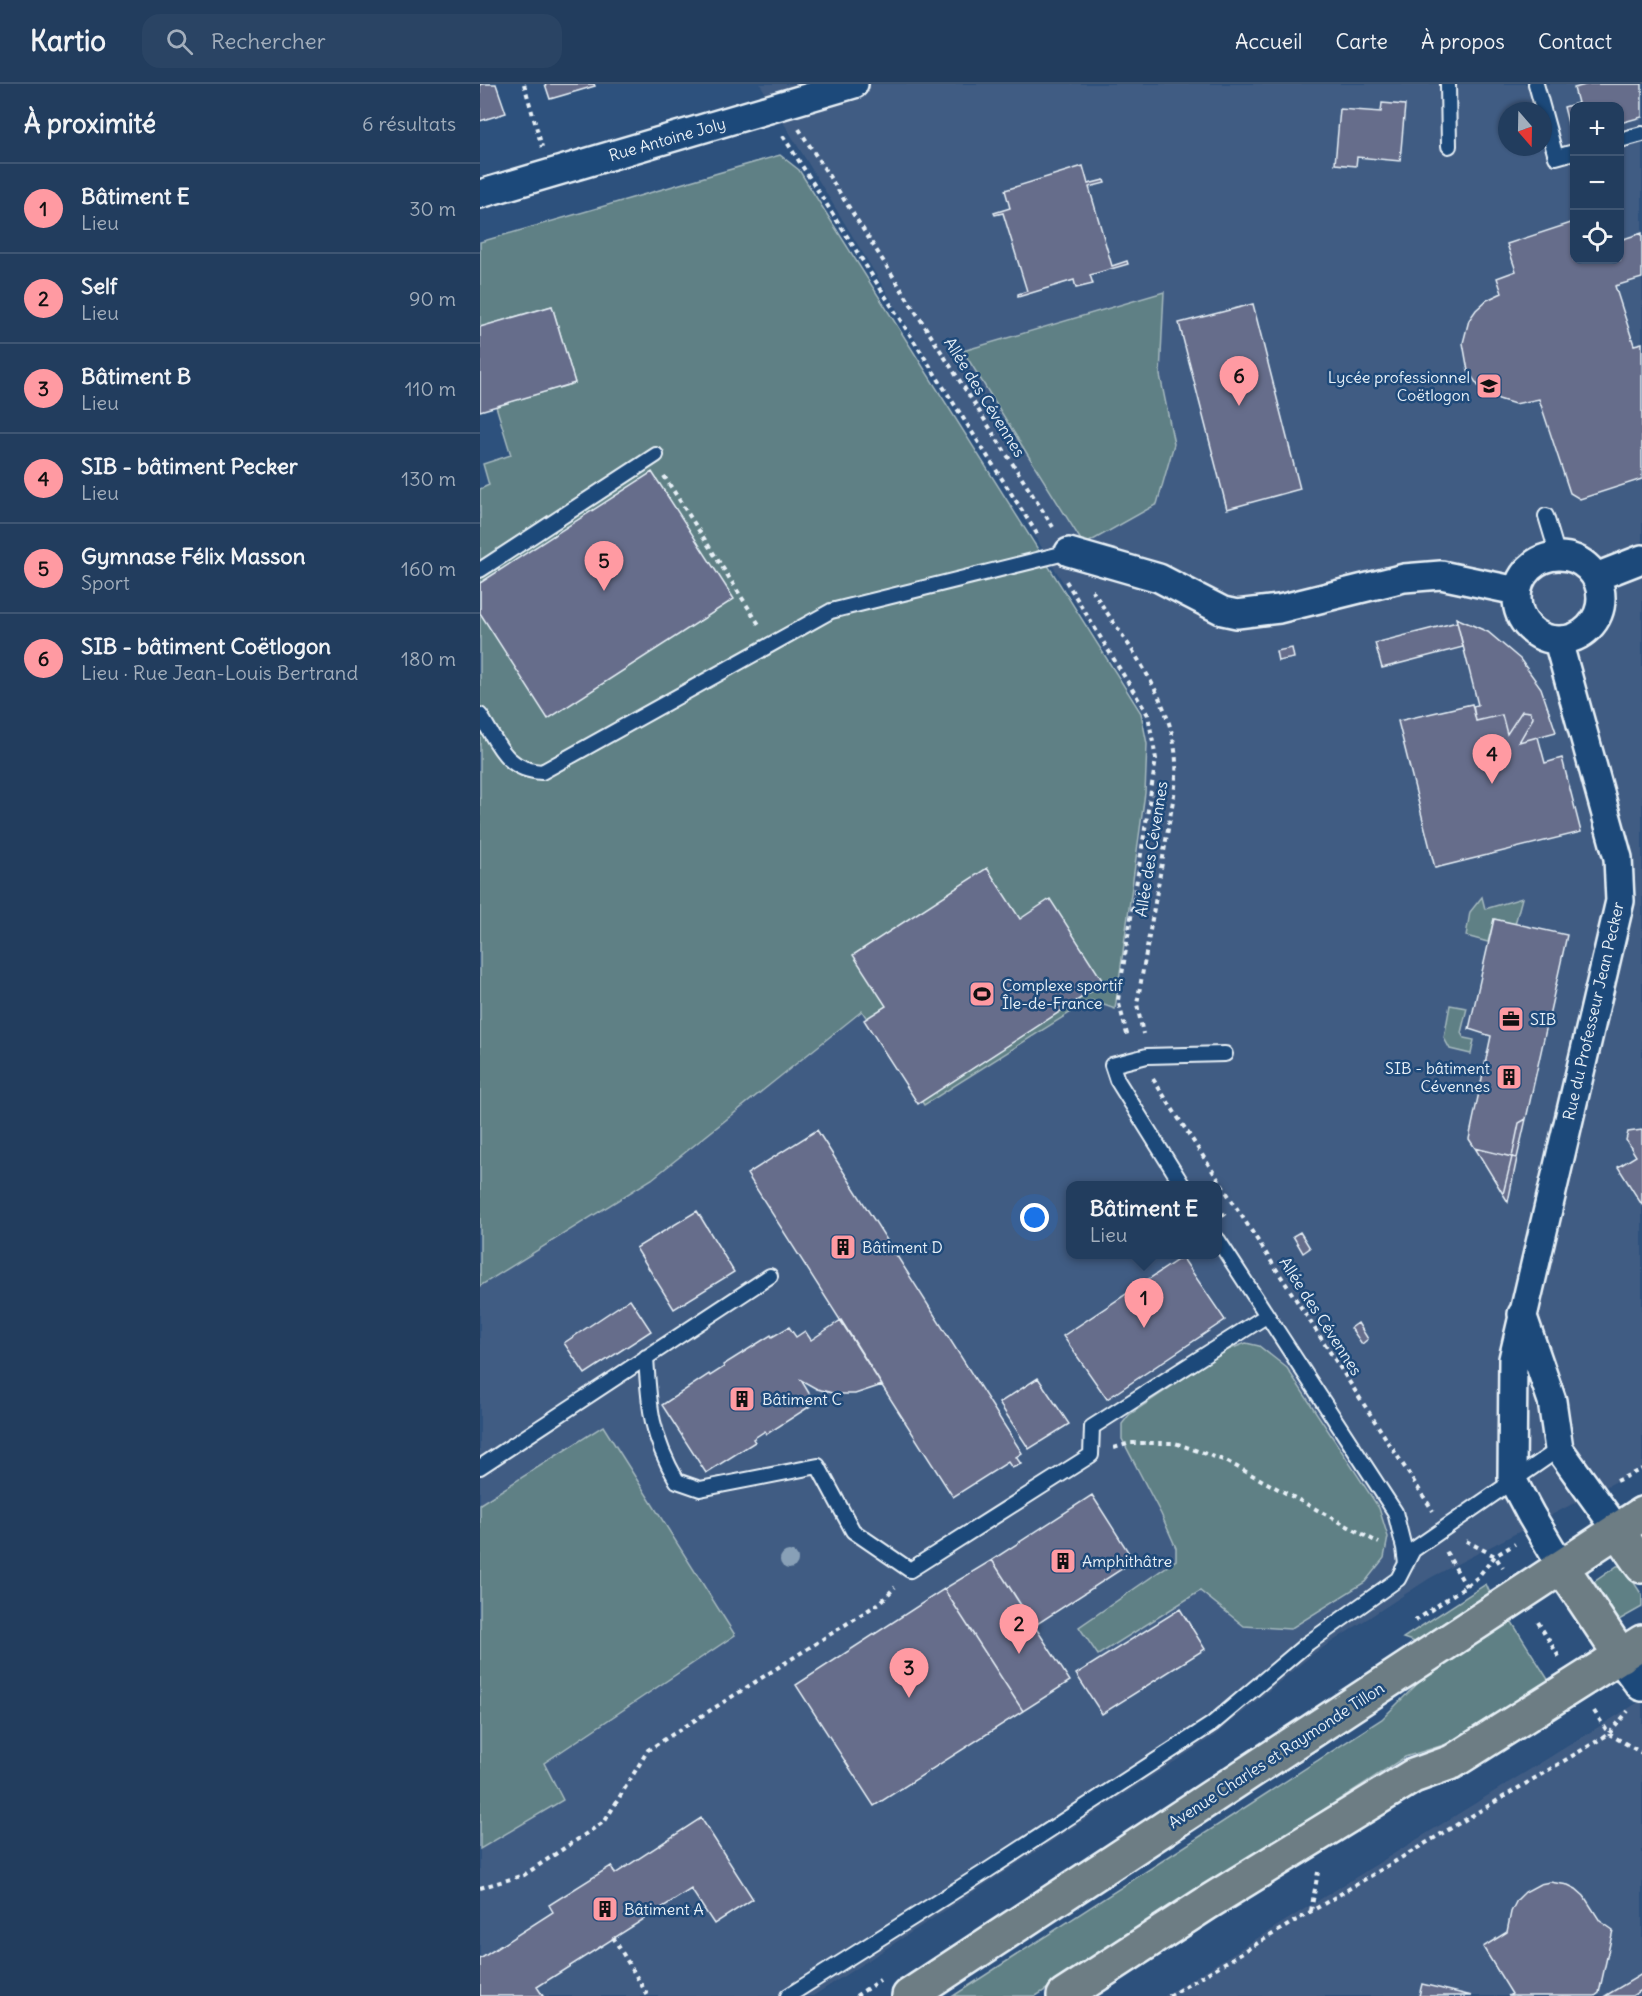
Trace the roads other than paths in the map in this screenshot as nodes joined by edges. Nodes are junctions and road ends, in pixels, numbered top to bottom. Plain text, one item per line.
1 (854, 84) edge
2 (1448, 84) edge
3 (1536, 84) edge
4 (1642, 134) edge
5 (1624, 139) edge
6 (1449, 146) dead end
7 (1570, 153) edge
8 (480, 194) edge
9 (653, 456) road end
10 (1546, 516) dead end
11 (1060, 554) joint
12 (1558, 556) junction
13 (1642, 559) edge
14 (480, 570) edge
15 (1596, 577) junction
16 (1517, 591) junction
17 (1558, 641) junction
18 (480, 715) edge
19 (1225, 1054) dead end
20 (1180, 1181) edge
21 (1222, 1246) edge
22 (770, 1276) dead end
23 (1522, 1313) junction
24 (1266, 1316) junction
25 (646, 1357) junction
26 (1559, 1449) junction
27 (480, 1467) edge
28 (1512, 1479) junction
29 (1630, 1522) edge
30 (1406, 1564) junction
31 (1562, 1566) junction
32 (1642, 1566) edge
33 (1632, 1649) edge
34 (1639, 1694) edge
35 (788, 1996) edge
36 (909, 1996) edge
37 (1064, 1996) edge

1 - 8 street, Rue Antoine Joly
2 - 6 lane
3 - 7 lane
4 - 5 lane
9 - 14 lane
10 - 12 lane
11 - 16 street
11 - 18 lane
12 - 15 street
12 - 16 street
13 - 15 street
15 - 17 street
16 - 17 street
17 - 23 street, Rue du Professeur Jean Pecker
19 - 20 lane
21 - 24 lane
22 - 25 lane
23 - 26 street
23 - 28 street, Rue du Professeur Jean Pecker
24 - 25 lane
24 - 30 lane
25 - 27 lane
26 - 28 lane
26 - 29 street
28 - 30 lane
28 - 31 street
29 - 31 main road, Avenue Charles et Raymonde Tillon
29 - 32 main road
30 - 35 lane
31 - 33 main road
31 - 36 main road, Avenue Charles et Raymonde Tillon
33 - 34 street
33 - 37 main road

